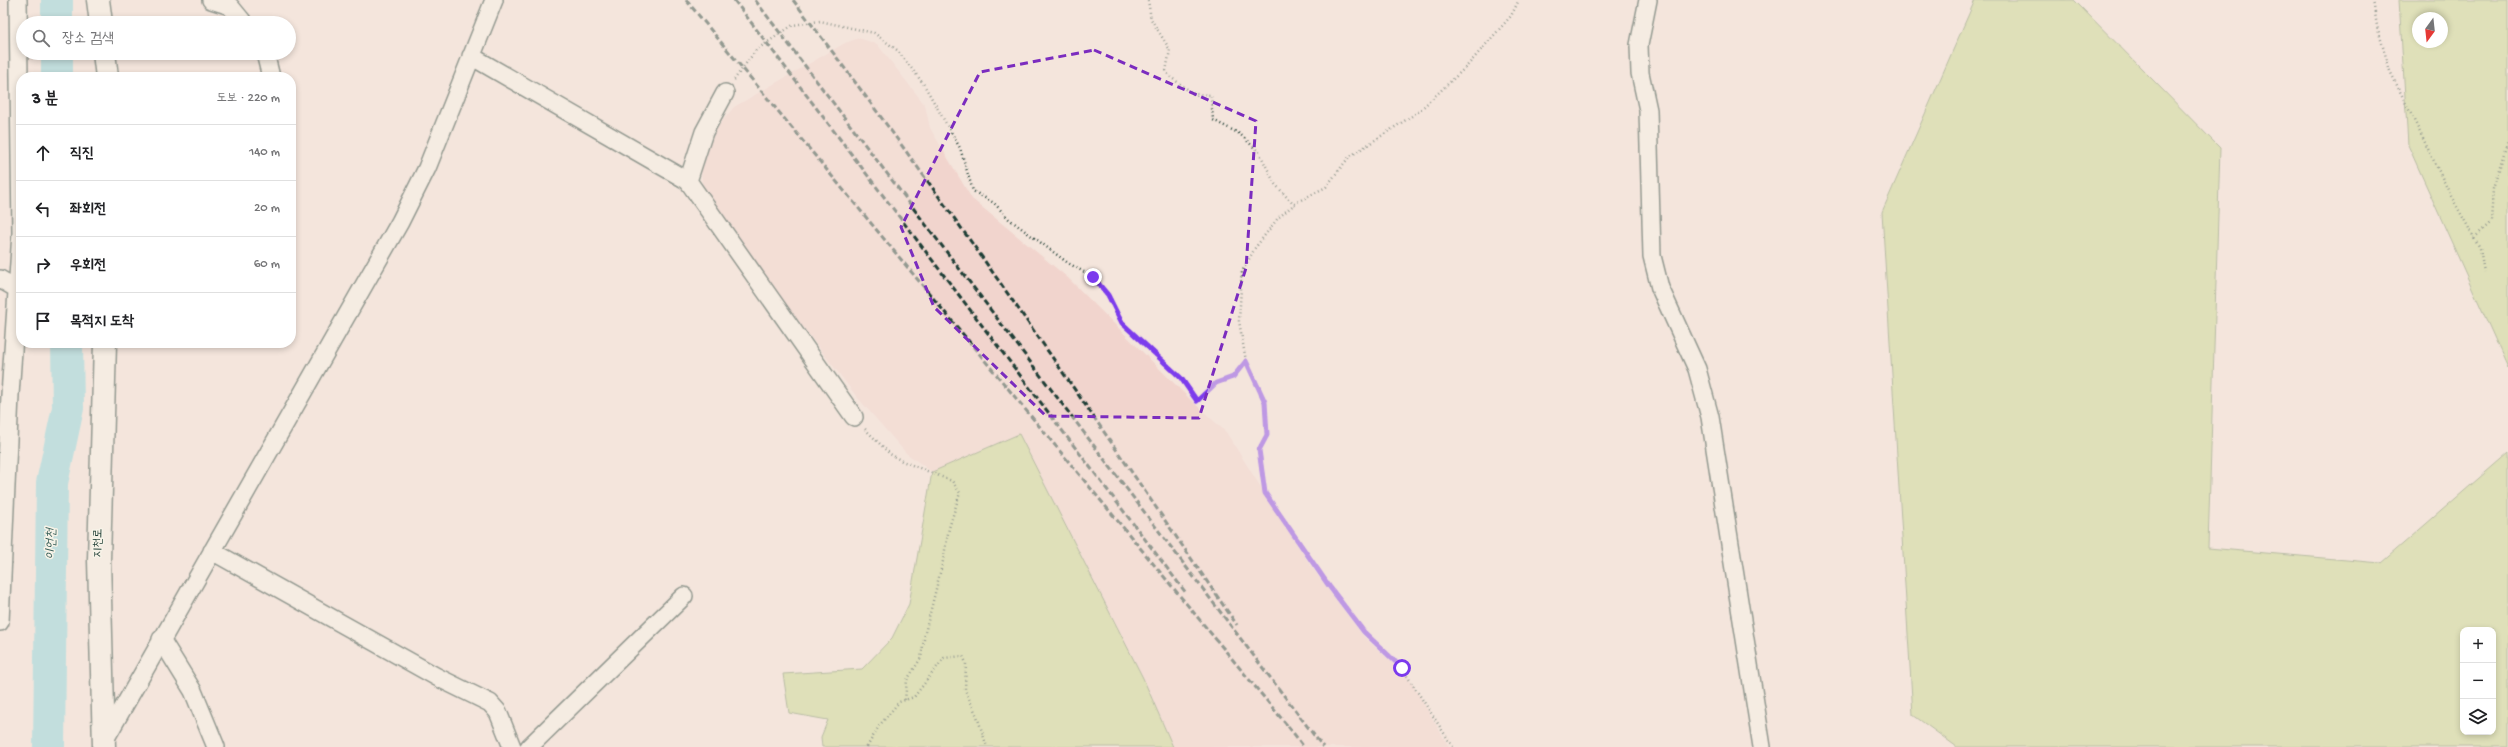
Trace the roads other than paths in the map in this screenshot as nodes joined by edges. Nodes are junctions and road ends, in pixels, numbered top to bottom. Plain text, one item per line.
1 (18, 0) edge
2 (98, 0) edge
3 (211, 0) edge
4 (494, 0) edge
5 (1648, 0) edge
6 (18, 16) edge
7 (100, 16) edge
8 (238, 16) edge
9 (471, 56) junction
10 (19, 60) edge
11 (105, 60) edge
12 (267, 60) edge
13 (19, 72) edge
14 (106, 72) edge
15 (270, 72) edge
16 (725, 93) road end
17 (688, 181) junction
18 (0, 279) edge
19 (16, 288) edge
20 (16, 309) edge
21 (108, 348) edge
22 (854, 417) road end
23 (212, 551) junction
24 (684, 596) dead end
25 (0, 622) edge
26 (161, 639) junction
27 (103, 746) edge
28 (216, 747) edge
29 (512, 747) edge
30 (529, 747) edge
31 (1762, 747) edge

1 - 6 street
2 - 7 main road
3 - 8 street
4 - 9 street
5 - 31 street
9 - 17 street
9 - 23 street
10 - 13 street
11 - 14 main road
12 - 15 street
16 - 17 street
17 - 22 street
18 - 19 street
20 - 25 street
21 - 27 main road, 지천로
23 - 26 street
23 - 29 street
24 - 30 street
26 - 27 street
26 - 28 street

